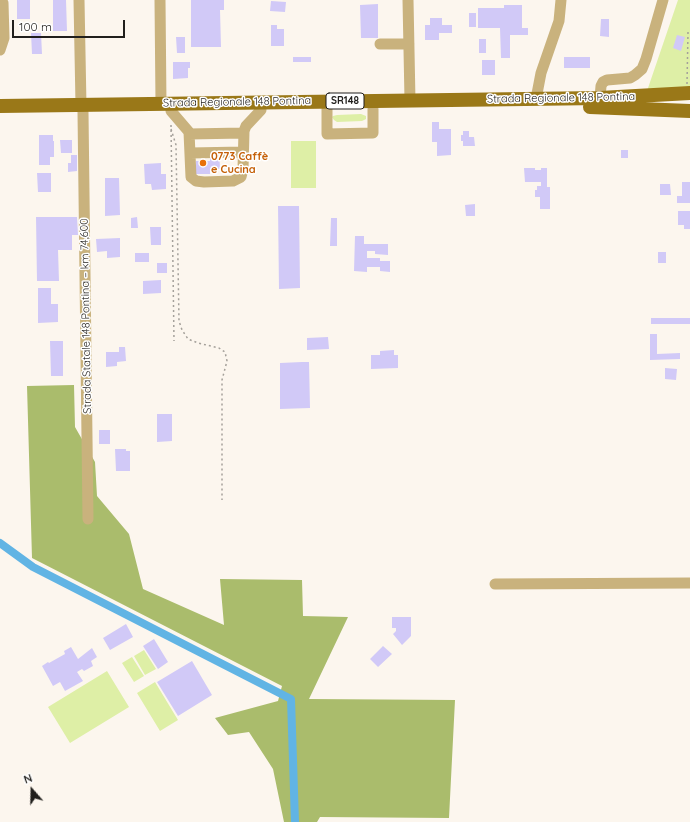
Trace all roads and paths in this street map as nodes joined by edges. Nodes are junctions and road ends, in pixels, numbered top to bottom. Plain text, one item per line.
1 (79, 0) edge
2 (160, 0) edge
3 (408, 0) edge
4 (562, 0) edge
5 (663, 0) edge
6 (3, 3) dead end
7 (690, 32) edge
8 (380, 44) dead end
9 (409, 44) junction
10 (0, 50) edge
11 (689, 69) edge
12 (689, 93) edge
13 (600, 98) junction
14 (536, 99) junction
15 (410, 100) junction
16 (0, 106) edge
17 (166, 107) junction
18 (82, 108) junction
19 (327, 109) junction
20 (373, 109) junction
21 (261, 110) junction
22 (690, 111) edge
23 (0, 113) edge
24 (171, 129) junction
25 (243, 133) junction
26 (189, 134) junction
27 (243, 152) junction
28 (190, 153) junction
29 (174, 341) dead end
30 (222, 500) dead end
31 (88, 519) dead end
32 (690, 583) edge
33 (495, 584) dead end

1 - 18 street, Strada Statale 148 Pontina – km 74,600
2 - 17 street
3 - 9 street
4 - 14 street
5 - 13 street
6 - 10 street
7 - 11 path
8 - 9 street
9 - 15 street
11 - 12 path
12 - 13 main road, Strada Regionale 148 Pontina / SR148
13 - 14 main road, Strada Regionale 148 Pontina / SR148
14 - 15 main road, Strada Regionale 148 Pontina / SR148
15 - 17 main road, Strada Regionale 148 Pontina / SR148
16 - 18 main road, Strada Regionale 148 Pontina / SR148
17 - 18 main road, Strada Regionale 148 Pontina / SR148
17 - 21 main road, Strada Regionale 148 Pontina / SR148
17 - 24 path
17 - 26 street
18 - 23 main road, Strada Regionale 148 Pontina / SR148
18 - 31 street, Strada Statale 148 Pontina – km 74,600
19 - 20 main road, Strada Regionale 148 Pontina / SR148
19 - 20 street
19 - 21 main road, Strada Regionale 148 Pontina / SR148
20 - 22 main road, Strada Regionale 148 Pontina / SR148
21 - 25 street
24 - 29 path
24 - 30 path
25 - 26 street
25 - 27 street
26 - 28 street
27 - 28 street
27 - 28 street
32 - 33 street

